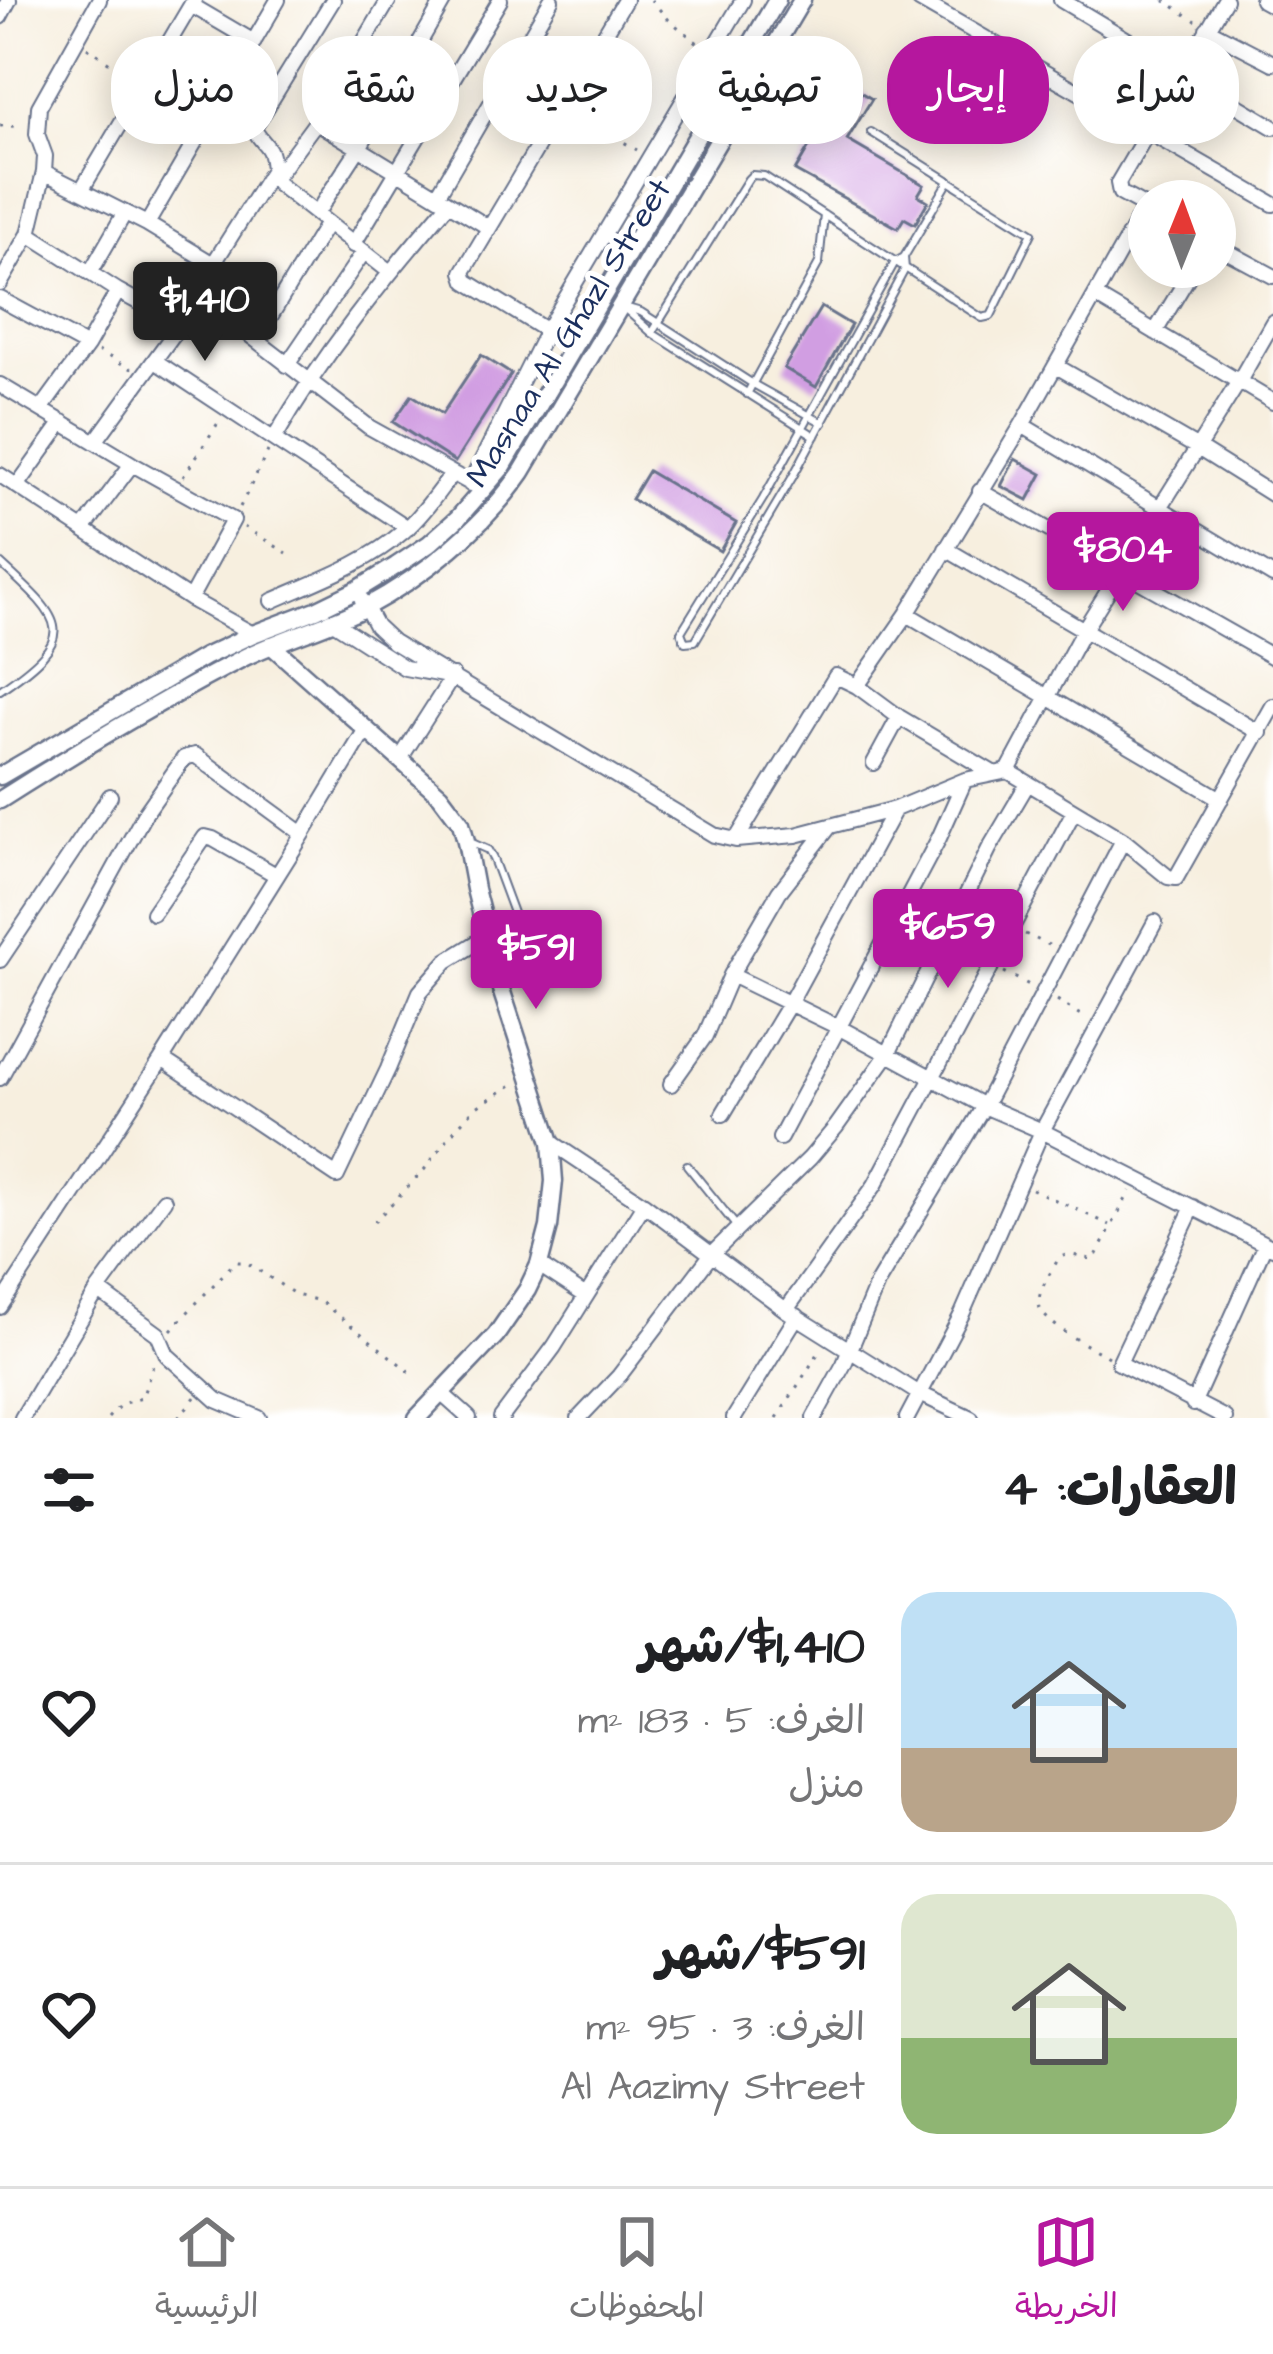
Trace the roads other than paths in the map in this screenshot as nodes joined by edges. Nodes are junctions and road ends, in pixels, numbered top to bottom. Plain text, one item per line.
1 (8, 0) edge
2 (99, 0) edge
3 (278, 0) edge
4 (334, 0) edge
5 (389, 0) edge
6 (444, 0) edge
7 (500, 0) edge
8 (551, 0) edge
9 (625, 0) edge
10 (743, 0) edge
11 (777, 0) edge
12 (802, 0) edge
13 (919, 0) edge
14 (1061, 0) edge
15 (1225, 0) edge
16 (1262, 0) edge
17 (192, 2) edge
18 (1273, 5) edge
19 (0, 17) edge
20 (1207, 29) junction
21 (245, 36) edge
22 (257, 36) edge
23 (367, 36) edge
24 (755, 36) edge
25 (781, 36) edge
26 (1122, 36) edge
27 (1203, 36) edge
28 (1273, 63) edge
29 (1073, 88) edge
30 (278, 90) edge
31 (1239, 106) edge
32 (1273, 127) edge
33 (871, 132) dead end
34 (302, 139) edge
35 (194, 144) edge
36 (264, 144) edge
37 (352, 144) edge
38 (691, 144) edge
39 (717, 144) edge
40 (1142, 144) edge
41 (1172, 144) edge
42 (358, 148) junction
43 (44, 172) junction
44 (399, 172) junction
45 (273, 175) junction
46 (949, 181) junction
47 (82, 190) junction
48 (1128, 197) edge
49 (442, 200) junction
50 (1273, 204) edge
51 (124, 214) junction
52 (824, 215) junction
53 (321, 219) junction
54 (147, 224) junction
55 (488, 227) junction
56 (29, 234) junction
57 (1128, 240) edge
58 (358, 249) junction
59 (1236, 256) edge
60 (904, 257) junction
61 (895, 262) junction
62 (213, 264) junction
63 (905, 268) junction
64 (389, 272) junction
65 (90, 273) junction
66 (1273, 276) edge
67 (0, 284) edge
68 (1181, 288) edge
69 (118, 291) junction
70 (196, 293) junction
71 (603, 295) junction
72 (1095, 296) junction
73 (0, 299) edge
74 (622, 306) junction
75 (659, 322) junction
76 (1273, 322) edge
77 (180, 325) junction
78 (547, 330) junction
79 (652, 332) junction
80 (1155, 332) junction
81 (256, 340) junction
82 (87, 346) junction
83 (573, 347) junction
84 (155, 361) junction
85 (287, 365) junction
86 (1056, 366) junction
87 (309, 382) junction
88 (1238, 383) junction
89 (753, 384) junction
90 (0, 385) edge
91 (747, 394) junction
92 (1273, 402) edge
93 (42, 408) junction
94 (810, 416) junction
95 (63, 422) junction
96 (823, 423) junction
97 (1022, 425) junction
98 (803, 428) junction
99 (815, 436) junction
100 (274, 439) junction
101 (95, 442) junction
102 (1198, 448) junction
103 (132, 464) junction
104 (452, 474) junction
105 (0, 475) edge
106 (17, 486) junction
107 (477, 487) junction
108 (980, 491) junction
109 (1273, 495) edge
110 (1160, 508) junction
111 (84, 528) junction
112 (408, 528) junction
113 (946, 548) junction
114 (0, 563) edge
115 (1121, 571) junction
116 (1273, 576) edge
117 (190, 598) junction
118 (361, 598) junction
119 (272, 601) dead end
120 (316, 610) junction
121 (907, 614) junction
122 (332, 622) junction
123 (1083, 631) junction
124 (253, 634) junction
125 (271, 645) junction
126 (1273, 657) edge
127 (454, 676) junction
128 (856, 686) junction
129 (0, 690) edge
130 (1046, 698) junction
131 (1273, 706) edge
132 (899, 717) junction
133 (365, 729) junction
134 (1260, 733) junction
135 (400, 760) junction
136 (874, 763) dead end
137 (1001, 772) junction
138 (0, 776) edge
139 (964, 780) junction
140 (1028, 783) junction
141 (110, 796) dead end
142 (1222, 799) junction
143 (0, 800) edge
144 (895, 809) junction
145 (1074, 811) junction
146 (830, 826) junction
147 (303, 834) junction
148 (736, 840) junction
149 (1123, 840) junction
150 (466, 841) junction
151 (276, 875) junction
152 (153, 913) dead end
153 (1155, 922) dead end
154 (519, 929) dead end
155 (486, 937) junction
156 (0, 960) edge
157 (731, 975) junction
158 (789, 1004) junction
159 (838, 1028) junction
160 (888, 1054) junction
161 (162, 1059) junction
162 (0, 1078) edge
163 (932, 1078) junction
164 (671, 1084) dead end
165 (984, 1106) junction
166 (723, 1114) dead end
167 (1042, 1131) junction
168 (780, 1138) dead end
169 (551, 1142) junction
170 (687, 1165) dead end
171 (164, 1200) dead end
172 (644, 1204) junction
173 (1193, 1207) junction
174 (737, 1227) junction
175 (1269, 1246) edge
176 (711, 1255) junction
177 (538, 1265) junction
178 (98, 1290) junction
179 (586, 1296) junction
180 (0, 1307) edge
181 (792, 1313) junction
182 (849, 1351) junction
183 (441, 1393) junction
184 (918, 1393) junction
185 (1193, 1404) junction
186 (22, 1418) edge
187 (259, 1418) edge
188 (417, 1418) edge
189 (469, 1418) edge
190 (501, 1418) edge
191 (579, 1418) edge
192 (734, 1418) edge
193 (814, 1418) edge
194 (907, 1418) edge
195 (971, 1418) edge
196 (1225, 1418) edge

1 - 19 street
2 - 43 street
3 - 22 street
4 - 30 street
5 - 23 street
6 - 42 street
7 - 44 street
8 - 49 street
9 - 55 street
10 - 78 street
11 - 24 street, Masnaa Al Ghazl Street
12 - 25 street, Masnaa Al Ghazl Street
13 - 29 street
14 - 26 street
15 - 20 street
16 - 18 street
17 - 21 street
17 - 47 street
20 - 27 street
20 - 28 street
31 - 32 street
33 - 46 lane
34 - 45 street
35 - 54 street
36 - 45 street
37 - 42 street
38 - 71 street, Masnaa Al Ghazl Street
39 - 74 street, Masnaa Al Ghazl Street
40 - 48 street
41 - 50 street
42 - 44 street
42 - 53 street
43 - 47 street
43 - 56 street
44 - 49 street
44 - 58 street
45 - 53 street
45 - 62 street
46 - 60 lane
46 - 63 lane
47 - 51 street
49 - 55 street
49 - 64 street
51 - 54 street
51 - 65 street
52 - 61 lane
52 - 75 lane
52 - 89 lane
53 - 58 street
53 - 81 street
54 - 62 street
55 - 78 street
56 - 65 street
56 - 67 street
57 - 72 street
58 - 64 street
58 - 85 street
59 - 66 street
60 - 61 lane
60 - 63 lane
61 - 63 lane
61 - 94 lane
62 - 70 street
63 - 96 lane
64 - 87 street
65 - 69 street
68 - 80 street
69 - 77 street
69 - 82 street
70 - 77 street
70 - 81 street
71 - 74 street
71 - 83 street, Masnaa Al Ghazl Street
72 - 80 street
72 - 86 street
73 - 82 street
74 - 75 lane
74 - 79 lane
74 - 118 street, Masnaa Al Ghazl Street
75 - 79 lane
75 - 89 lane
76 - 88 street
77 - 84 street
78 - 83 street
78 - 107 street
79 - 91 lane
80 - 88 street
81 - 85 street
82 - 93 street
83 - 107 street, Masnaa Al Ghazl Street
84 - 100 street
84 - 101 street
85 - 87 street
86 - 97 street
86 - 102 street
87 - 100 street
87 - 104 street
88 - 92 street
88 - 102 street
89 - 91 lane
89 - 94 lane
90 - 93 street
91 - 98 lane
93 - 95 street
94 - 96 lane
94 - 98 lane
95 - 101 street
95 - 106 street
96 - 99 lane
97 - 108 street
97 - 110 street
98 - 99 lane
98 - 99 lane
100 - 112 street
101 - 103 street
102 - 109 street
102 - 110 street
103 - 111 street
103 - 117 street
104 - 107 street
104 - 112 street
105 - 106 street
106 - 111 street
107 - 118 street, Masnaa Al Ghazl Street
108 - 113 street
108 - 115 street
110 - 115 street
110 - 116 street
111 - 117 street
112 - 119 street
113 - 121 street
113 - 123 street
114 - 129 lane
115 - 123 street
115 - 126 street
117 - 124 street
118 - 120 street, Masnaa Al Ghazl Street
118 - 122 street, Masnaa Al Ghazl Street
118 - 127 street
120 - 122 street
120 - 124 street, Masnaa Al Ghazl Street
121 - 128 street
121 - 130 street
122 - 125 street, Masnaa Al Ghazl Street
122 - 127 street
123 - 130 street
123 - 134 street
124 - 138 street, Masnaa Al Ghazl Street
125 - 133 street
125 - 143 street, Masnaa Al Ghazl Street
127 - 135 street
127 - 148 street
128 - 132 street
128 - 148 street
130 - 137 street
130 - 142 street
131 - 134 street
132 - 136 street
132 - 137 street
133 - 135 street
133 - 147 street
134 - 142 street
135 - 150 street
137 - 139 street
137 - 140 street
139 - 144 street
139 - 159 street
140 - 145 street
140 - 160 street
141 - 156 street
142 - 149 street
144 - 146 street
144 - 158 street
145 - 149 street
145 - 163 street
146 - 148 street
146 - 157 street
147 - 151 street
147 - 162 street
149 - 165 street
150 - 154 lane
150 - 155 street
151 - 152 street
151 - 161 street
153 - 167 street
155 - 161 street
155 - 169 street
157 - 158 street
157 - 164 street
158 - 159 street
158 - 166 street
159 - 160 street
159 - 168 street
160 - 163 street
160 - 174 street
161 - 180 street
163 - 165 street
163 - 181 street
165 - 167 street
165 - 182 street
167 - 173 street
167 - 184 street
169 - 172 street
169 - 177 street
170 - 174 lane
171 - 178 street
172 - 176 street
172 - 179 street
173 - 175 street
173 - 185 street
174 - 176 street
175 - 185 street
176 - 181 street
176 - 191 street
177 - 179 street
177 - 183 street
178 - 186 street
178 - 187 street
179 - 190 street
181 - 182 street
181 - 192 street
182 - 184 street
182 - 193 street
183 - 188 street
183 - 189 street
184 - 194 street
184 - 195 street
185 - 196 street

